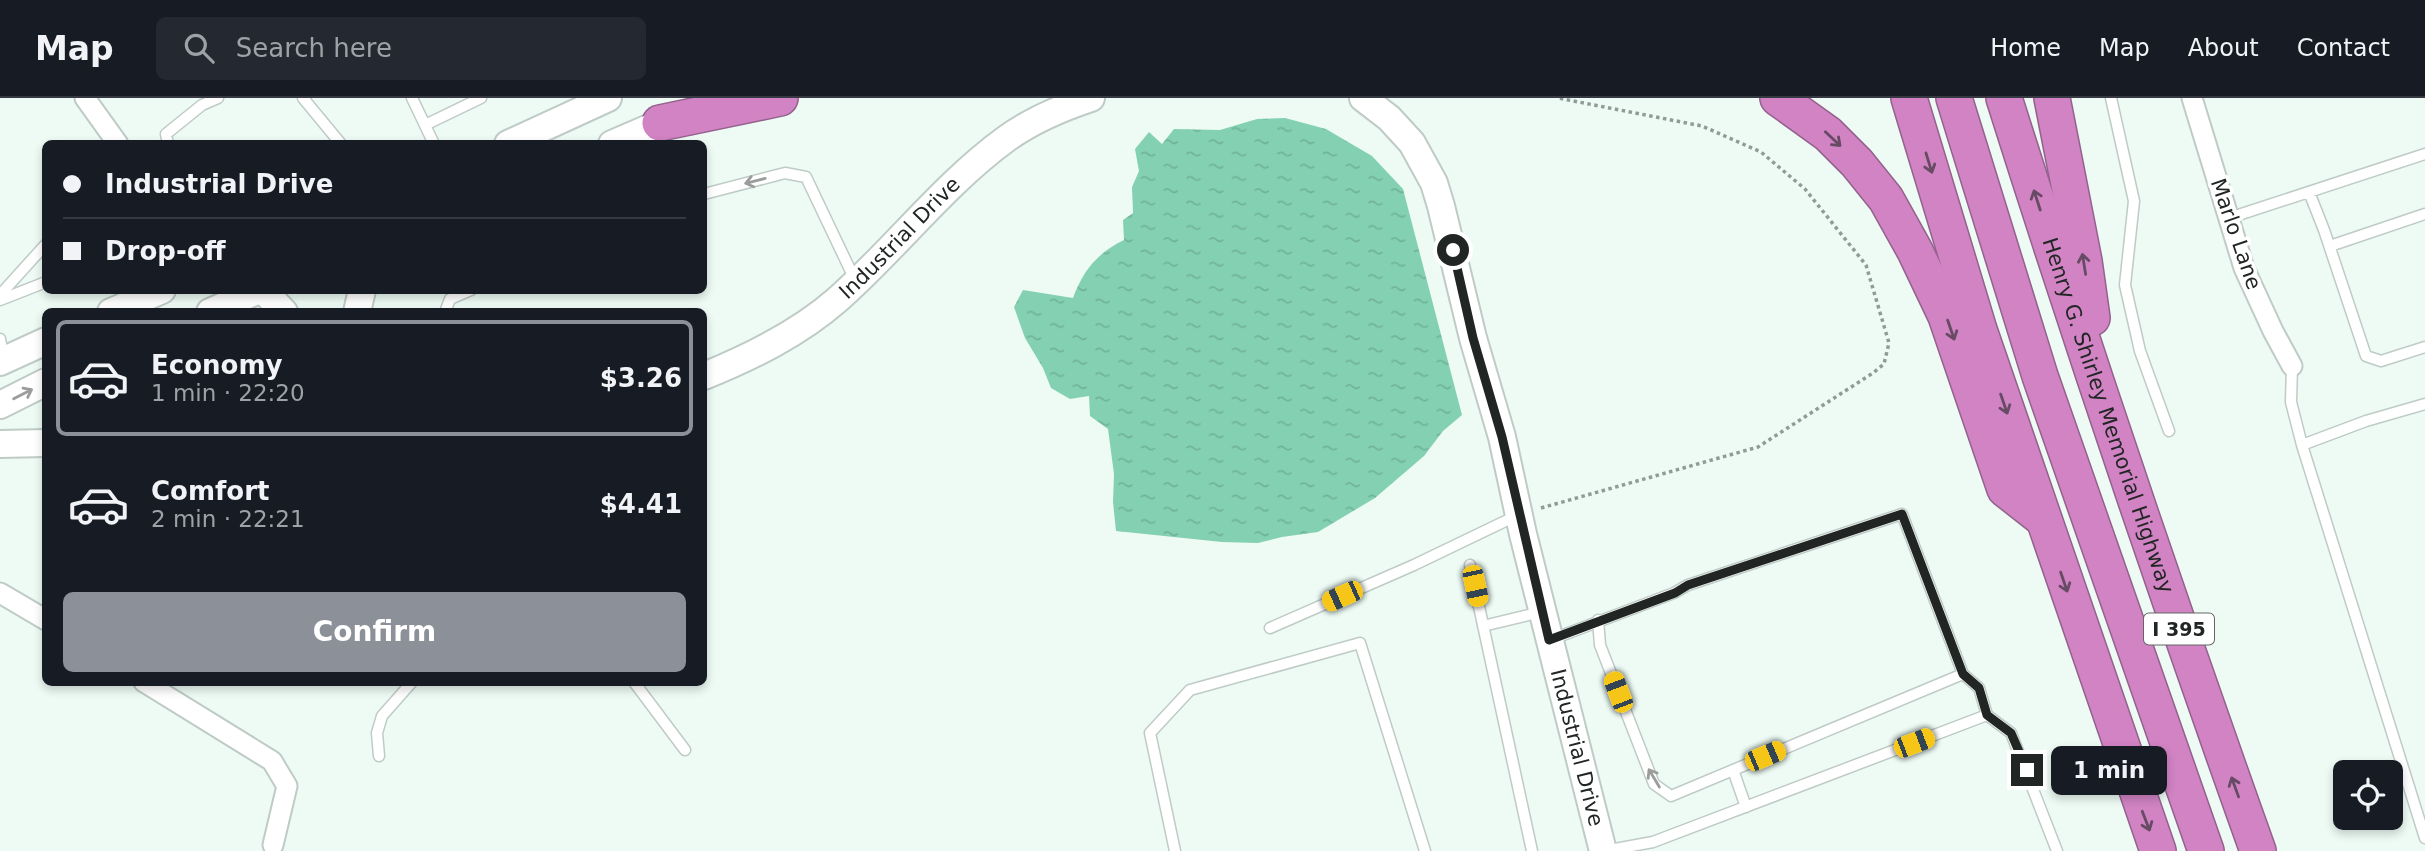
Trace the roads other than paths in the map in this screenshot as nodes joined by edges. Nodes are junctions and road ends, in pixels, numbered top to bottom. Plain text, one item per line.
1 (85, 98) edge
2 (218, 98) edge
3 (303, 98) edge
4 (412, 98) edge
5 (481, 98) edge
6 (617, 98) edge
7 (717, 98) edge
8 (780, 98) edge
9 (1091, 98) edge
10 (1363, 98) edge
11 (1778, 98) edge
12 (1909, 98) edge
13 (1954, 98) edge
14 (2004, 98) edge
15 (2052, 98) edge
16 (2111, 98) edge
17 (2192, 98) edge
18 (596, 100) edge
19 (425, 125) junction
20 (635, 134) edge
21 (115, 140) edge
22 (167, 140) edge
23 (338, 140) edge
24 (432, 140) edge
25 (516, 140) edge
26 (606, 140) edge
27 (2425, 155) edge
28 (2309, 192) junction
29 (707, 193) edge
30 (2425, 214) edge
31 (2229, 218) junction
32 (2330, 246) junction
33 (42, 249) edge
34 (42, 283) edge
35 (856, 283) junction
36 (150, 294) edge
37 (251, 294) edge
38 (265, 294) edge
39 (462, 294) edge
40 (0, 297) edge
41 (121, 304) edge
42 (227, 304) edge
43 (280, 308) edge
44 (447, 308) edge
45 (42, 342) edge
46 (2425, 347) edge
47 (1, 354) edge
48 (2292, 366) joint
49 (707, 375) edge
50 (42, 384) edge
51 (2425, 404) edge
52 (0, 405) edge
53 (2104, 405) junction
54 (2169, 431) dead end
55 (42, 443) edge
56 (0, 444) edge
57 (2302, 445) junction
58 (1519, 514) junction
59 (2042, 518) junction
60 (1470, 565) dead end
61 (2, 597) edge
62 (1542, 611) junction
63 (42, 618) edge
64 (1598, 620) junction
65 (1483, 626) junction
66 (1270, 628) dead end
67 (1549, 640) junction
68 (1963, 674) junction
69 (150, 686) edge
70 (408, 686) edge
71 (637, 686) edge
72 (1987, 715) junction
73 (685, 750) dead end
74 (379, 756) dead end
75 (1732, 770) junction
76 (1746, 807) junction
77 (2425, 838) edge
78 (273, 845) dead end
79 (1175, 851) edge
80 (1425, 851) edge
81 (1532, 851) edge
82 (1603, 851) edge
83 (2057, 851) edge
84 (2158, 851) edge
85 (2206, 851) edge
86 (2258, 851) edge

1 - 21 street
2 - 22 lane
3 - 23 lane
4 - 19 lane
5 - 19 lane
6 - 20 street
7 - 20 street
8 - 20 highway
9 - 35 street, Industrial Drive
10 - 58 street, Industrial Drive
11 -> 59 highway
12 -> 59 highway
13 - 85 highway
53 -> 14 highway, Henry G. Shirley Memorial Highway / I 395
53 -> 15 highway
16 - 54 lane
17 - 31 street, Marlo Lane
18 - 25 street
18 - 26 street
19 - 24 lane
27 - 28 lane
28 - 31 lane
28 - 32 lane
35 -> 29 lane
30 - 32 lane
31 - 48 street, Marlo Lane
32 - 46 lane
33 - 40 lane
34 - 40 lane
35 - 49 street, Industrial Drive
36 - 41 street
37 - 42 street
38 - 43 street
39 - 44 lane
45 - 47 street
48 - 57 lane
52 -> 50 street
51 - 57 lane
86 -> 53 highway, Henry G. Shirley Memorial Highway / I 395
55 - 56 street
57 - 77 lane
58 - 62 street, Industrial Drive
58 - 66 lane
59 -> 84 highway
60 - 65 lane
61 - 63 street
62 - 65 lane
62 - 67 street, Industrial Drive
64 - 67 lane
64 - 68 lane
75 -> 64 lane
65 - 81 lane
67 - 82 street, Industrial Drive
68 - 72 lane
68 - 75 lane
69 - 78 street
70 - 74 lane
71 - 73 lane
72 - 76 lane
72 - 83 lane
75 - 76 lane
76 - 82 lane
79 - 80 lane

